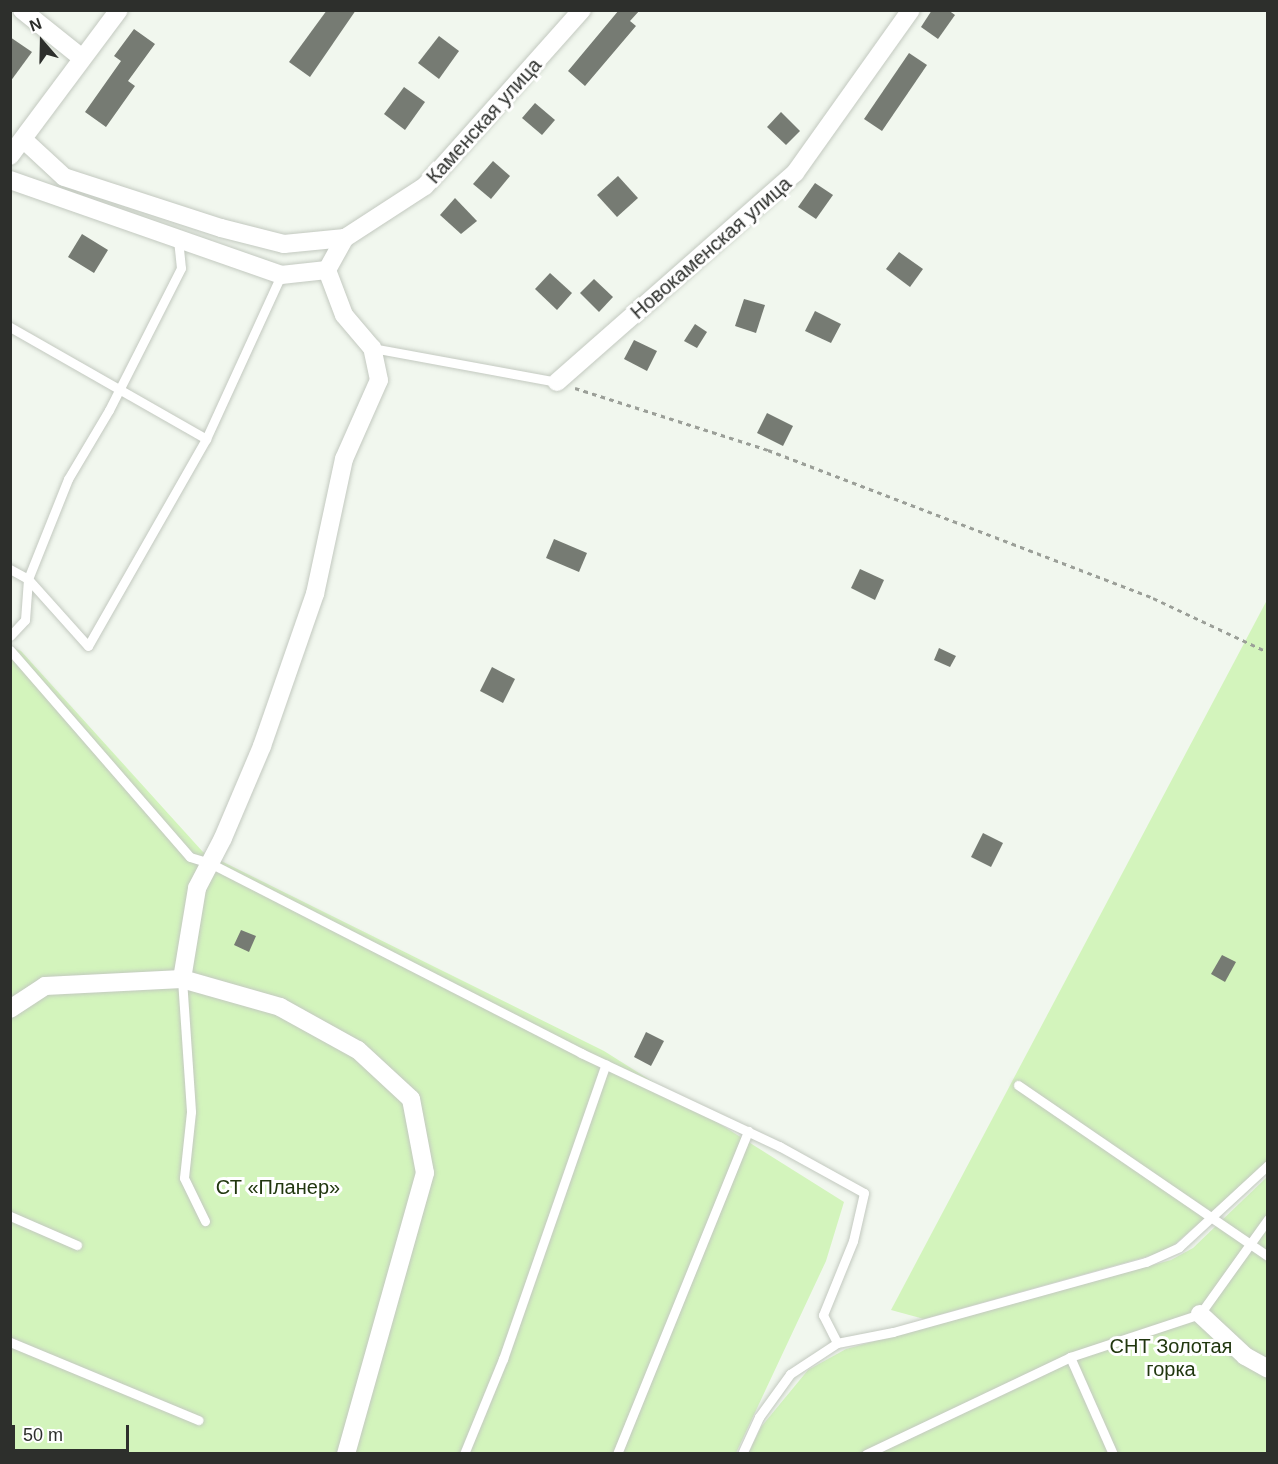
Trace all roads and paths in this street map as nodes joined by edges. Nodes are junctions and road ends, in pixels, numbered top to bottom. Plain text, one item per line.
1 (22, 10) edge
2 (120, 10) edge
3 (582, 10) edge
4 (911, 10) edge
5 (82, 58) junction
6 (24, 140) junction
7 (10, 156) edge
8 (10, 180) edge
9 (178, 238) junction
10 (345, 238) junction
11 (327, 270) junction
12 (281, 276) junction
13 (10, 327) edge
14 (372, 348) junction
15 (557, 382) junction
16 (120, 388) junction
17 (206, 438) junction
18 (10, 569) edge
19 (28, 579) junction
20 (10, 636) edge
21 (10, 650) edge
22 (1268, 652) edge
23 (210, 863) junction
24 (182, 979) junction
25 (10, 1009) edge
26 (606, 1064) junction
27 (1018, 1085) dead end
28 (748, 1131) junction
29 (1268, 1165) edge
30 (10, 1216) edge
31 (1212, 1217) junction
32 (1268, 1219) edge
33 (205, 1221) dead end
34 (1251, 1243) junction
35 (77, 1245) dead end
36 (1268, 1256) edge
37 (1200, 1314) junction
38 (10, 1342) edge
39 (837, 1343) junction
40 (1070, 1357) junction
41 (1268, 1369) edge
42 (198, 1420) dead end
43 (346, 1454) edge
44 (464, 1454) edge
45 (617, 1454) edge
46 (742, 1454) edge
47 (866, 1454) edge
48 (1113, 1454) edge

1 - 5 street
2 - 5 street
3 - 10 street, Каменская улица
4 - 15 street, Новокаменская улица
5 - 6 street
6 - 7 street
6 - 10 street
8 - 9 street
9 - 12 street
9 - 16 lane
10 - 11 street
11 - 12 street
11 - 14 street
12 - 17 lane
13 - 16 lane
14 - 15 lane
14 - 23 street
15 - 22 path
16 - 17 lane
16 - 19 lane
17 - 19 lane
18 - 19 lane
19 - 20 lane
21 - 23 lane
23 - 24 street
23 - 26 lane
24 - 25 street
24 - 33 lane
24 - 43 street
26 - 28 lane
26 - 44 lane
27 - 31 lane
28 - 39 lane
28 - 45 lane
29 - 31 lane
30 - 35 lane
31 - 34 lane
31 - 39 lane
32 - 34 lane
34 - 36 lane
34 - 37 lane
37 - 40 lane
37 - 41 street
38 - 42 lane
39 - 46 lane
40 - 47 lane
40 - 48 lane

